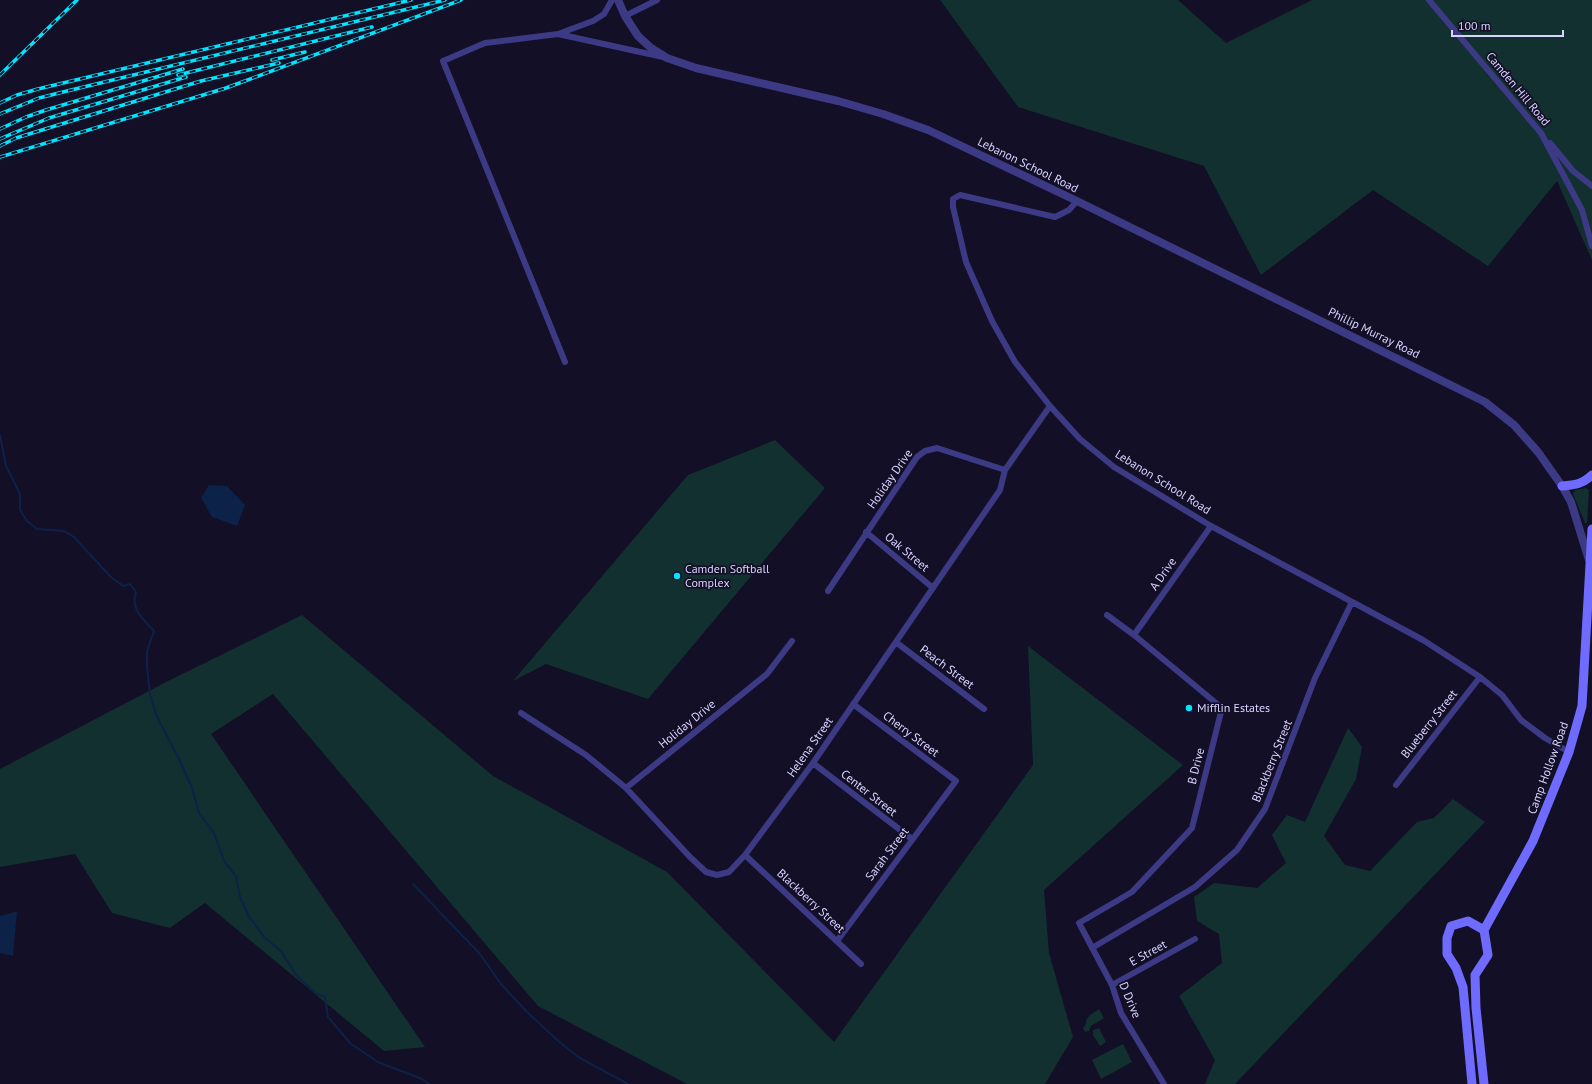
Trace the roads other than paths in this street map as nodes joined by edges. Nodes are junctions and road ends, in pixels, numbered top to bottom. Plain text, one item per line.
1 (612, 0) edge
2 (618, 0) edge
3 (657, 0) edge
4 (1429, 0) edge
5 (625, 16) junction
6 (558, 34) junction
7 (667, 58) junction
8 (1541, 133) junction
9 (1592, 186) edge
10 (1077, 201) junction
11 (1592, 246) edge
12 (565, 362) dead end
13 (1050, 406) junction
14 (1005, 470) junction
15 (1592, 475) edge
16 (1562, 486) junction
17 (1211, 526) junction
18 (1592, 529) edge
19 (866, 532) junction
20 (1590, 560) junction
21 (933, 588) junction
22 (828, 592) dead end
23 (1352, 602) junction
24 (1107, 616) dead end
25 (1134, 635) junction
26 (792, 641) dead end
27 (897, 643) junction
28 (1480, 677) junction
29 (853, 704) junction
30 (984, 709) dead end
31 (521, 712) dead end
32 (1569, 752) junction
33 (813, 763) junction
34 (956, 781) joint
35 (1396, 785) dead end
36 (626, 788) junction
37 (912, 839) junction
38 (745, 854) junction
39 (1079, 923) joint
40 (1484, 930) junction
41 (1195, 939) dead end
42 (837, 941) junction
43 (1092, 948) junction
44 (862, 964) dead end
45 (1112, 985) junction
46 (1164, 1084) edge
47 (1472, 1084) edge
48 (1484, 1084) edge

1 - 6 street
2 - 5 street, Lebanon School Road
3 - 5 street
4 - 8 street, Camden Hill Road
5 - 7 street, Lebanon School Road
6 - 7 street
6 - 12 street
7 - 10 street, Lebanon School Road
8 - 9 street
8 - 11 street, Camden Hill Road
10 - 13 street, Lebanon School Road
10 - 16 street, Phillip Murray Road
13 - 14 street, Helena Street
13 - 17 street, Lebanon School Road
14 - 19 street, Holiday Drive
14 - 21 street, Helena Street
15 - 16 main road
16 - 20 street, Phillip Murray Road
17 - 23 street, Lebanon School Road
17 - 25 street, A Drive
18 - 20 main road, Camp Hollow Road
19 - 21 street, Oak Street
19 - 22 street, Holiday Drive
20 - 32 main road, Camp Hollow Road
21 - 27 street, Helena Street
23 - 28 street, Lebanon School Road
23 - 43 street, Blackberry Street
24 - 25 street, B Drive
25 - 39 street, B Drive
26 - 36 street, Holiday Drive
27 - 29 street, Helena Street
27 - 30 street, Peach Street
28 - 32 street, Lebanon School Road
28 - 35 street, Blueberry Street
29 - 33 street, Helena Street
29 - 34 street, Cherry Street
31 - 36 street, Helena Street
32 - 40 main road, Camp Hollow Road
33 - 37 street, Center Street
33 - 38 street, Helena Street
34 - 37 street, Sarah Street
36 - 38 street, Helena Street
37 - 42 street, Sarah Street
38 - 42 street, Blackberry Street
39 - 43 street, D Drive
40 - 47 main road
40 - 48 main road
41 - 45 street, E Street
42 - 44 street, Blackberry Street
43 - 45 street, D Drive
45 - 46 street, D Drive

